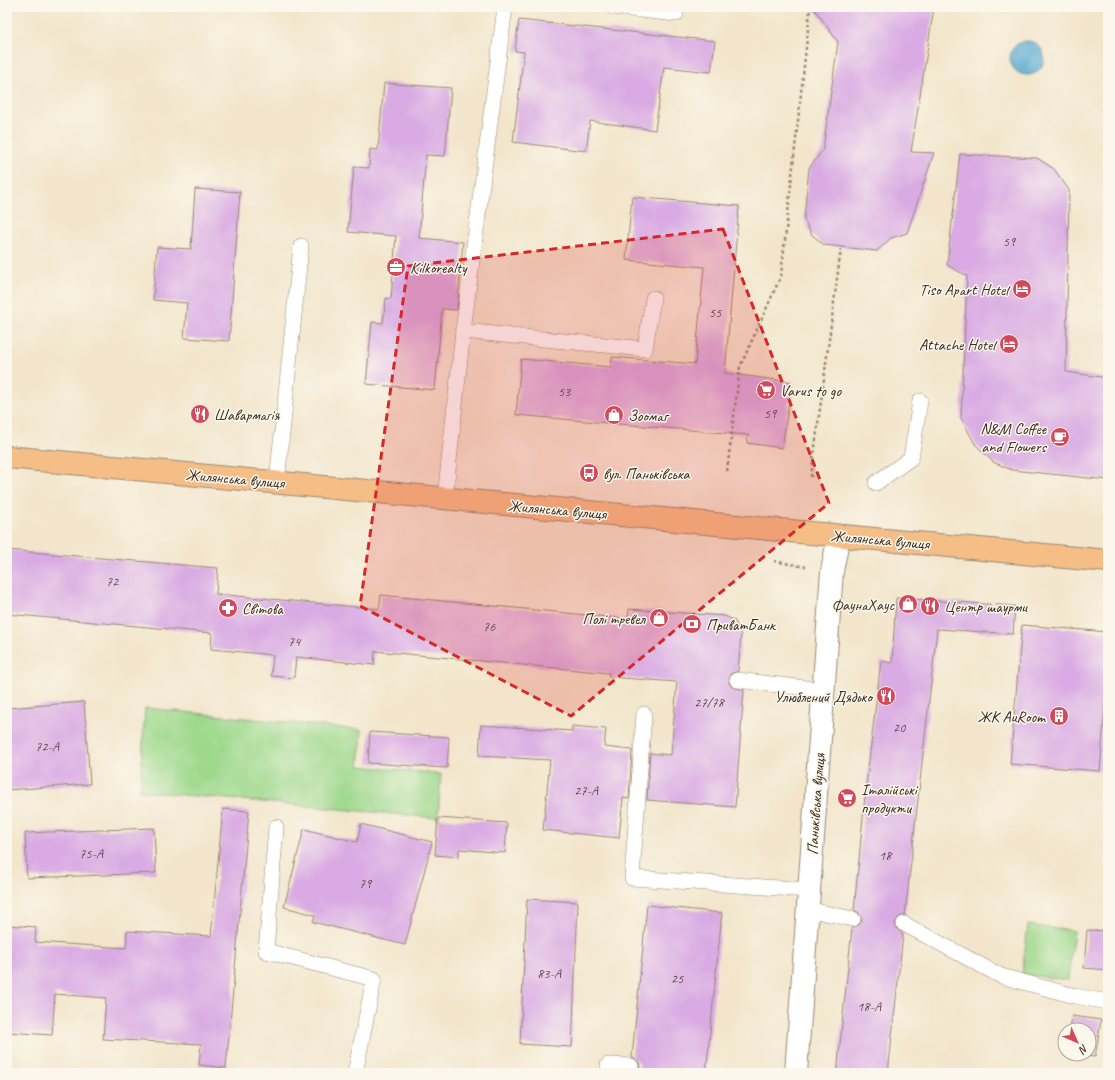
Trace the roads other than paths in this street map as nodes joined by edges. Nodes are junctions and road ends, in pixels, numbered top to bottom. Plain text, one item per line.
1 (505, 7) edge
2 (613, 7) edge
3 (676, 14) dead end
4 (301, 246) dead end
5 (653, 298) dead end
6 (463, 331) junction
7 (920, 401) dead end
8 (7, 457) edge
9 (277, 482) junction
10 (876, 483) dead end
11 (445, 498) junction
12 (839, 536) junction
13 (1108, 561) edge
14 (737, 680) dead end
15 (823, 690) junction
16 (644, 714) dead end
17 (276, 827) dead end
18 (808, 899) junction
19 (853, 918) dead end
20 (904, 924) dead end
21 (1108, 1002) edge
22 (631, 1066) dead end
23 (355, 1073) edge
24 (608, 1073) edge
25 (796, 1073) edge

1 - 6 lane
2 - 3 lane
4 - 9 lane
5 - 6 lane
6 - 11 lane
7 - 10 lane
8 - 9 main road, Жилянська вулиця
9 - 11 main road, Жилянська вулиця
11 - 12 main road, Жилянська вулиця
12 - 13 main road, Жилянська вулиця
12 - 15 street, Паньківська вулиця
14 - 15 lane
15 - 18 street, Паньківська вулиця
16 - 18 lane
17 - 23 lane
18 - 19 lane
18 - 25 street, Паньківська вулиця
20 - 21 lane
22 - 24 lane

